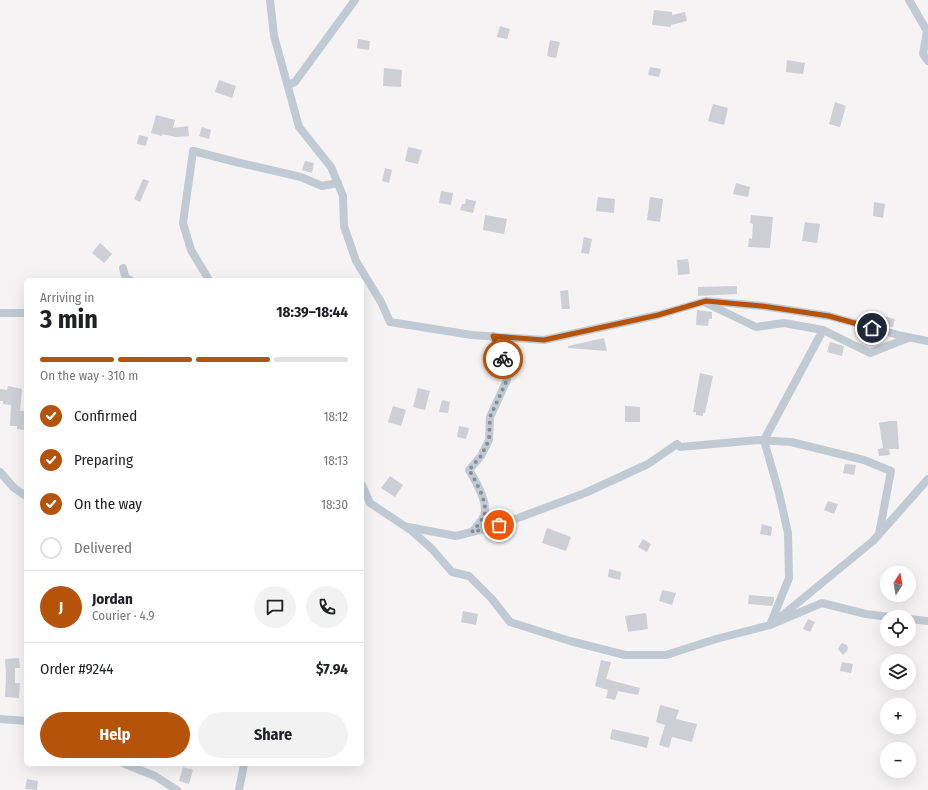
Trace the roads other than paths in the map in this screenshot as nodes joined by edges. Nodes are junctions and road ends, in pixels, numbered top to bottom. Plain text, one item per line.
1 (270, 0) edge
2 (355, 0) edge
3 (909, 0) edge
4 (928, 60) edge
5 (288, 84) junction
6 (338, 183) junction
7 (123, 268) dead end
8 (126, 278) edge
9 (208, 278) edge
10 (703, 302) junction
11 (0, 313) edge
12 (24, 313) edge
13 (823, 330) junction
14 (493, 336) junction
15 (908, 338) junction
16 (928, 341) edge
17 (764, 440) junction
18 (0, 472) edge
19 (928, 479) edge
20 (364, 490) edge
21 (24, 495) edge
22 (406, 526) junction
23 (472, 532) junction
24 (879, 534) junction
25 (880, 616) edge
26 (916, 620) edge
27 (928, 621) edge
28 (770, 625) junction
29 (0, 719) edge
30 (24, 721) edge
31 (130, 766) edge
32 (244, 766) edge
33 (177, 790) edge
34 (239, 790) edge

1 - 5 street
2 - 5 street
3 - 4 street
5 - 6 street
6 - 9 street
6 - 14 street
7 - 8 street
10 - 13 street
10 - 14 street
10 - 15 street
11 - 12 street
13 - 15 street
13 - 17 street
14 - 23 street
15 - 16 street
17 - 23 street
17 - 24 street
17 - 28 street
18 - 21 street
19 - 24 street
20 - 22 street
22 - 23 street
22 - 28 street
24 - 28 street
25 - 28 street
26 - 27 street
29 - 30 street
31 - 33 street
32 - 34 street

